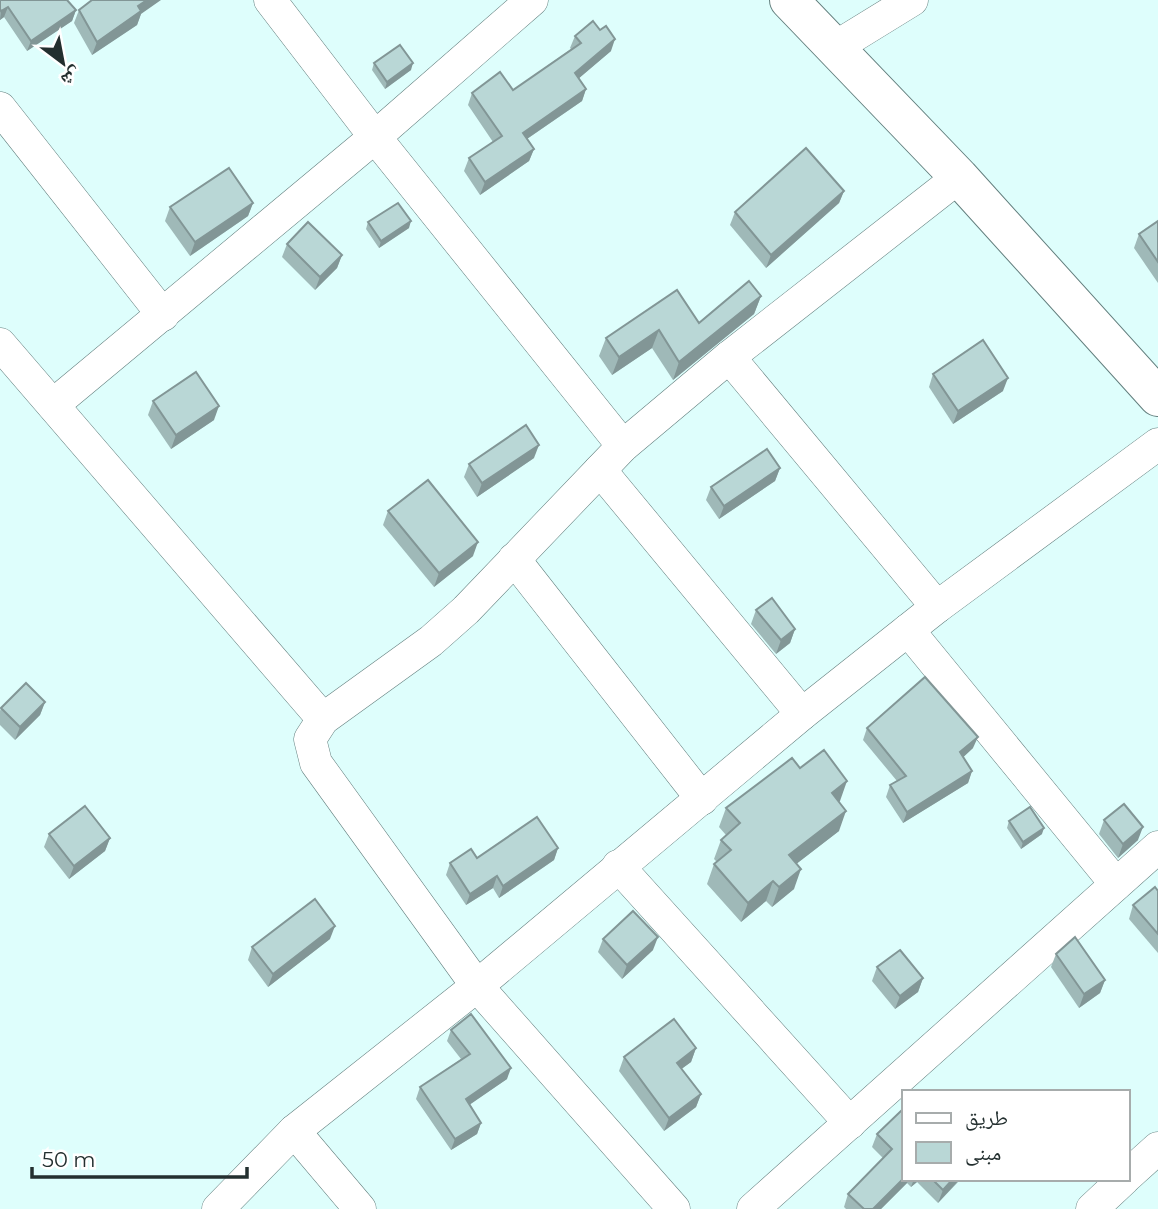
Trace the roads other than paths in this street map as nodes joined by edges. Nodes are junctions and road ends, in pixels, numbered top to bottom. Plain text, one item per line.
1 (270, 0) edge
2 (532, 0) edge
3 (789, 0) edge
4 (912, 0) edge
5 (834, 48) junction
6 (0, 108) edge
7 (375, 137) junction
8 (959, 177) junction
9 (163, 315) junction
10 (0, 344) edge
11 (729, 358) junction
12 (1158, 397) edge
13 (53, 405) junction
14 (1158, 444) edge
15 (623, 446) junction
16 (600, 470) junction
17 (514, 559) junction
18 (937, 607) junction
19 (908, 630) junction
20 (802, 714) junction
21 (323, 719) junction
22 (702, 799) junction
23 (1158, 847) edge
24 (618, 866) junction
25 (1116, 884) junction
26 (477, 986) junction
27 (850, 1122) junction
28 (294, 1131) junction
29 (1158, 1147) edge
30 (1130, 1173) edge
31 (1122, 1181) edge
32 (772, 1203) edge
33 (218, 1209) edge
34 (360, 1209) edge
35 (674, 1209) edge
36 (1092, 1209) edge

1 - 7 street
2 - 7 street
3 - 5 main road
4 - 5 street
5 - 8 main road
6 - 9 street
7 - 9 street
7 - 15 street
8 - 11 street
8 - 12 main road
9 - 13 street
10 - 13 street
11 - 15 street
11 - 18 street
13 - 21 street
14 - 18 street
15 - 16 street
16 - 17 street
16 - 20 street
17 - 21 street
17 - 22 street
18 - 19 street
19 - 20 street
19 - 25 street
20 - 22 street
21 - 26 street
22 - 24 street
23 - 25 street
24 - 26 street
24 - 27 street
25 - 27 street
26 - 28 street
26 - 35 street
27 - 32 street
28 - 33 street
28 - 34 street
29 - 30 street
31 - 36 street

